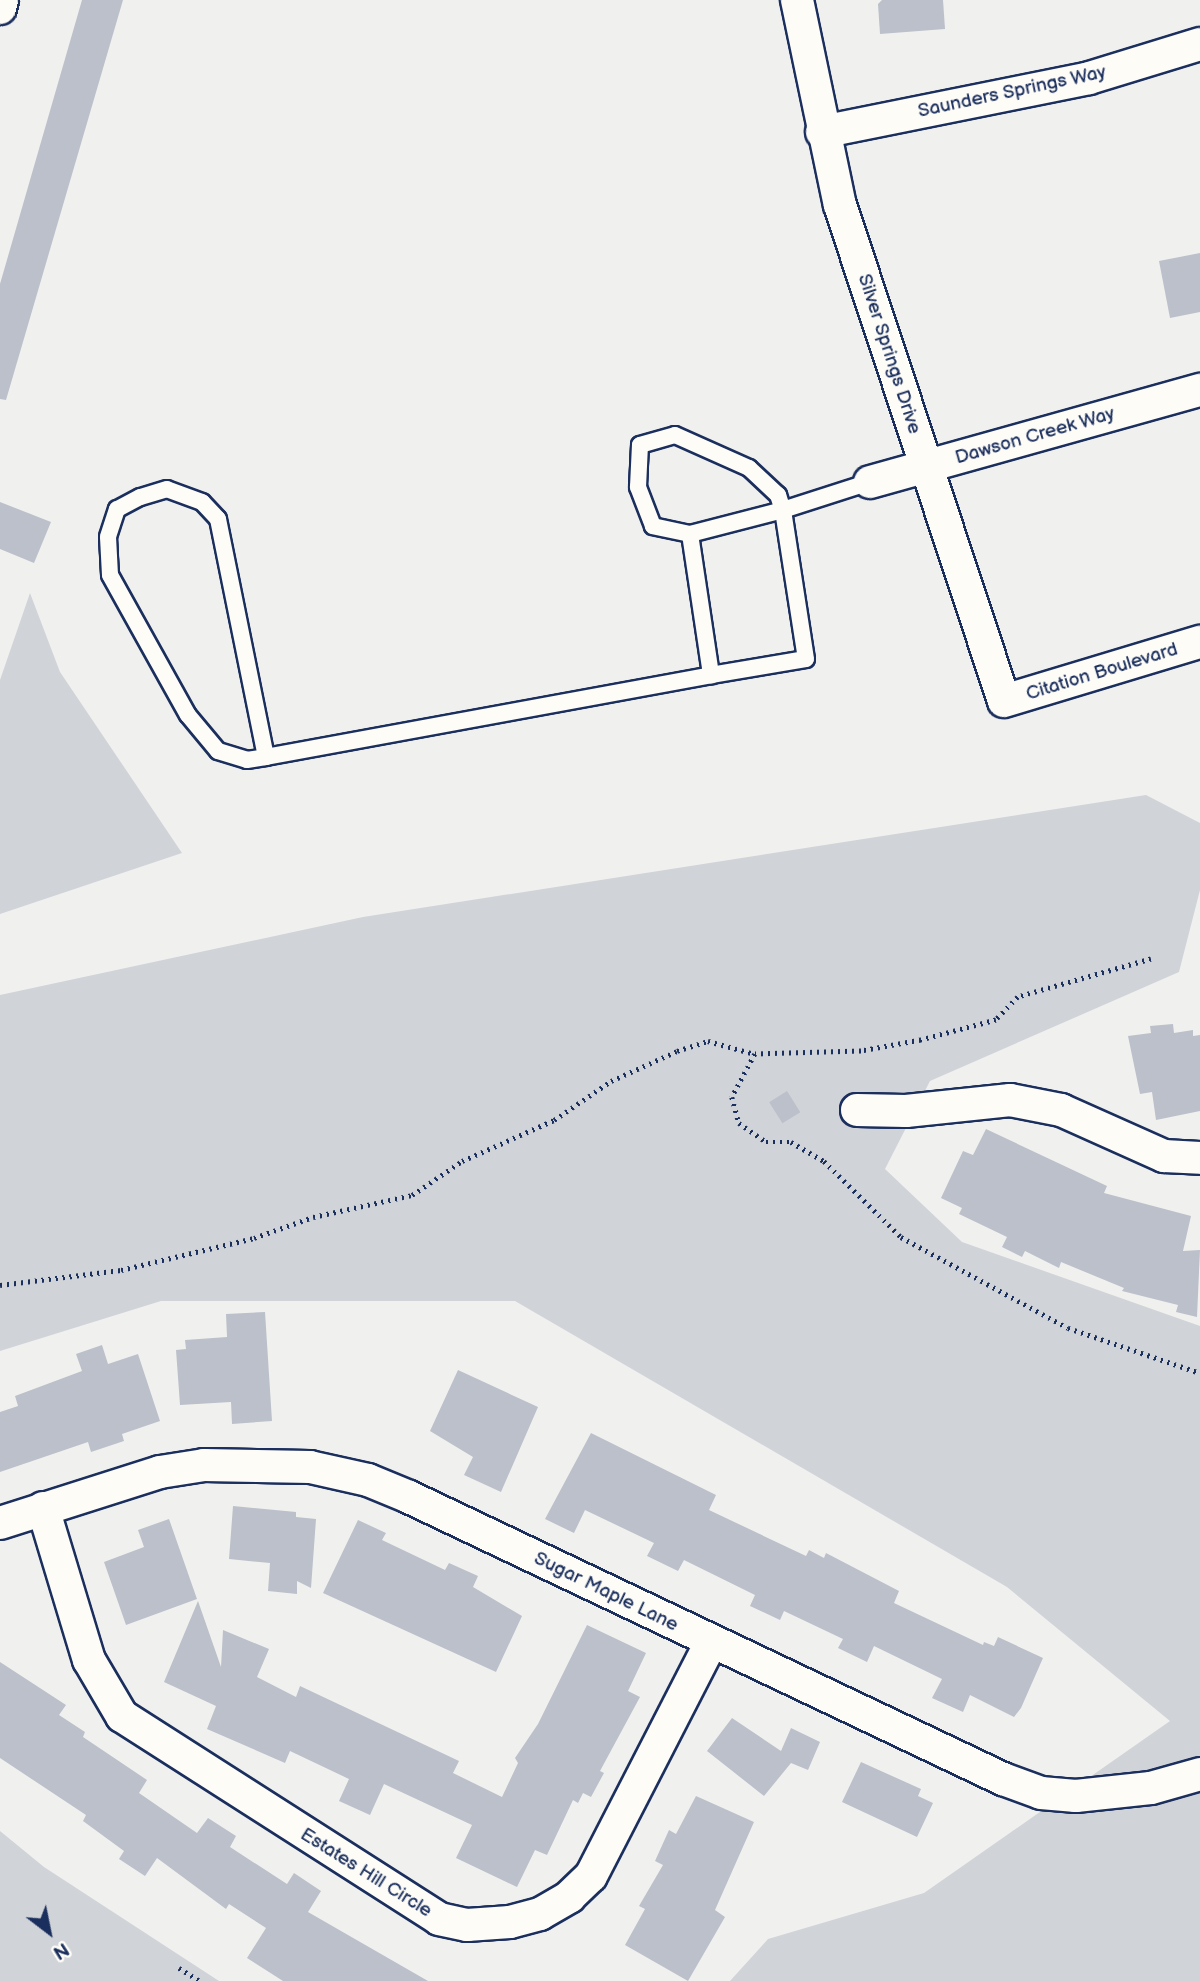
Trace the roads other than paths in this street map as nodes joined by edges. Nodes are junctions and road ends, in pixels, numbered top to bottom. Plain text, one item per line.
1 (2, 0) edge
2 (797, 0) edge
3 (0, 8) edge
4 (1200, 44) edge
5 (822, 132) junction
6 (1200, 390) edge
7 (926, 466) junction
8 (870, 482) joint
9 (783, 510) junction
10 (690, 534) junction
11 (1200, 642) edge
12 (711, 675) junction
13 (1004, 701) joint
14 (266, 757) junction
15 (857, 1110) dead end
16 (1200, 1158) edge
17 (43, 1508) junction
18 (0, 1522) edge
19 (711, 1643) junction
20 (1200, 1774) edge

1 - 3 street
2 - 5 street, Silver Springs Drive
4 - 5 street, Saunders Springs Way
5 - 7 street, Silver Springs Drive
6 - 7 street, Dawson Creek Way
7 - 8 street, Dawson Creek Way
7 - 13 street, Silver Springs Drive
8 - 9 lane
9 - 10 lane
9 - 10 lane
9 - 12 lane
10 - 12 lane
11 - 13 street, Citation Boulevard
12 - 14 lane
14 - 14 lane
15 - 16 street
17 - 18 street, Sugar Maple Lane
17 - 19 street, Sugar Maple Lane
17 - 19 street, Estates Hill Circle
19 - 20 street, Sugar Maple Lane

